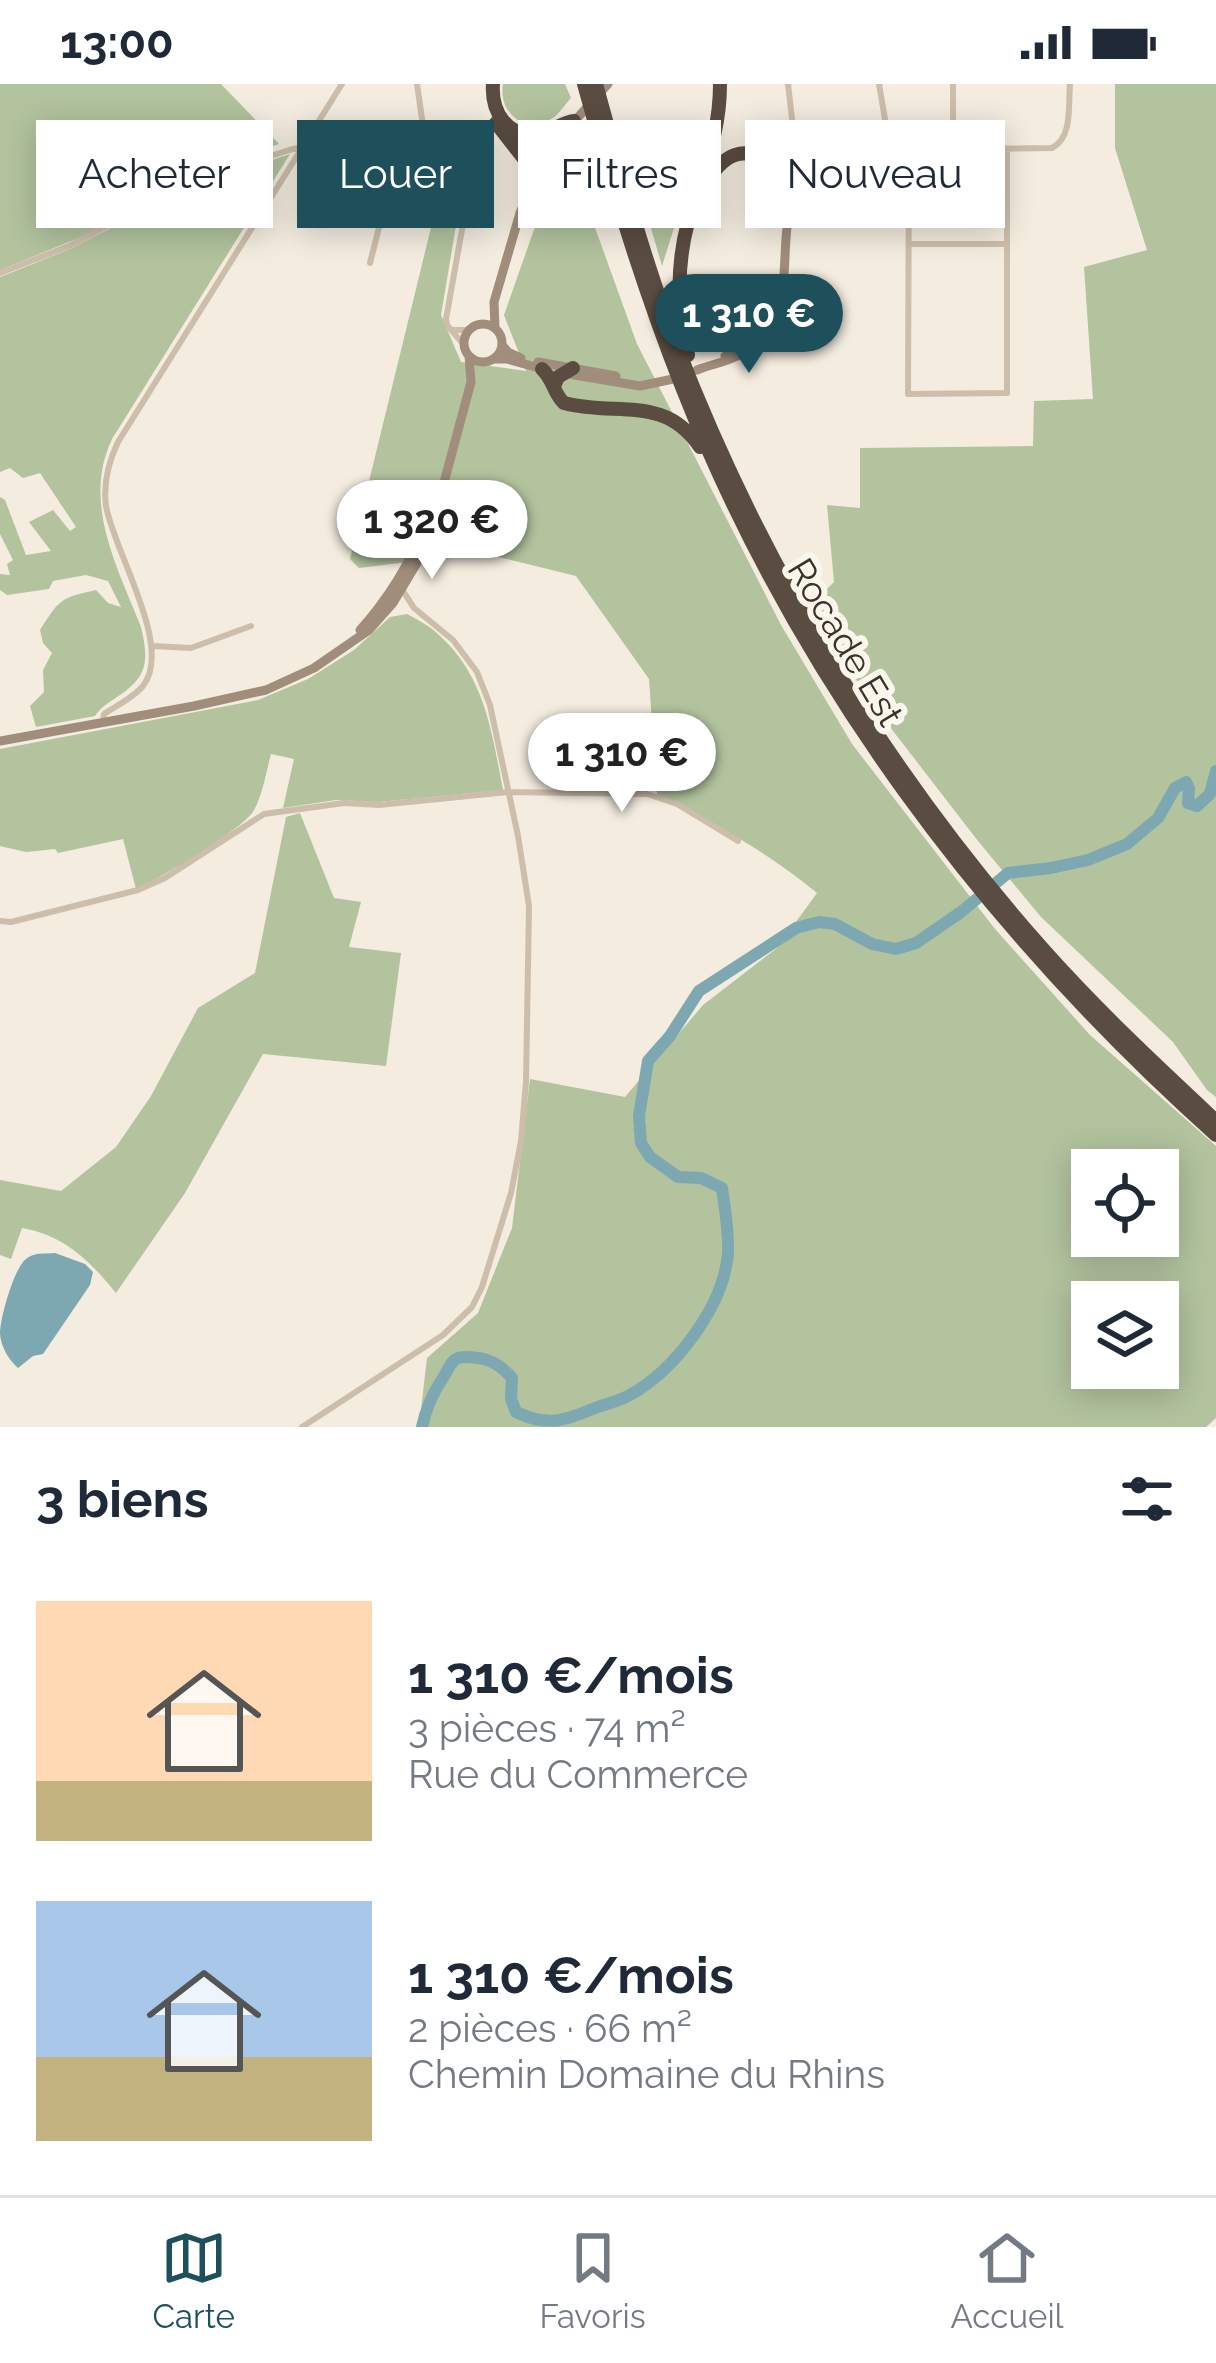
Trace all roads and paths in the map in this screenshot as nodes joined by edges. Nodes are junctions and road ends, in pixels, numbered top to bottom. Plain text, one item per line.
1 (342, 84) edge
2 (417, 84) edge
3 (490, 84) edge
4 (608, 84) edge
5 (717, 84) edge
6 (788, 84) edge
7 (879, 84) edge
8 (953, 84) edge
9 (1070, 84) edge
10 (584, 87) edge
11 (319, 120) edge
12 (423, 120) edge
13 (575, 120) edge
14 (595, 120) edge
15 (713, 120) edge
16 (716, 120) edge
17 (793, 120) edge
18 (885, 120) edge
19 (952, 120) edge
20 (518, 131) edge
21 (297, 149) edge
22 (1007, 149) joint
23 (518, 152) edge
24 (297, 155) edge
25 (518, 220) edge
26 (379, 228) edge
27 (463, 228) edge
28 (628, 228) edge
29 (638, 228) edge
30 (688, 228) edge
31 (787, 228) edge
32 (908, 228) edge
33 (908, 244) junction
34 (1007, 244) junction
35 (370, 263) dead end
36 (0, 272) edge
37 (494, 302) junction
38 (474, 327) junction
39 (495, 328) junction
40 (452, 330) junction
41 (502, 345) junction
42 (467, 351) junction
43 (489, 361) junction
44 (542, 369) joint
45 (563, 375) junction
46 (694, 376) junction
47 (673, 379) dead end
48 (471, 382) junction
49 (734, 504) junction
50 (395, 594) junction
51 (414, 608) junction
52 (251, 626) dead end
53 (152, 646) junction
54 (103, 722) junction
55 (0, 741) edge
56 (508, 792) junction
57 (738, 841) dead end
58 (970, 870) junction
59 (1000, 906) junction
60 (0, 921) edge
61 (1216, 1121) edge
62 (1216, 1135) edge
63 (302, 1427) edge

1 - 11 street
2 - 12 street
3 - 20 highway
3 - 23 highway
4 - 13 main road
5 - 15 highway
5 - 16 highway
6 - 17 street
7 - 18 street
8 - 19 street
9 - 22 street
10 - 14 highway, Rocade Est
21 - 36 street
22 - 34 street
24 - 53 street
25 - 37 main road
26 - 35 street
27 - 40 street
28 - 49 highway, Rocade Est
29 - 46 highway, Rocade Est
30 - 46 highway
31 - 46 main road
32 - 33 street
33 - 34 street
33 - 34 street
37 - 38 main road
37 - 39 main road
38 - 39 main road
38 - 40 street
38 - 42 main road
39 - 41 main road
40 - 42 street
41 - 43 main road
41 - 45 main road
42 - 43 main road
42 - 48 main road
43 - 44 main road
43 - 48 main road
44 - 45 highway
45 - 47 main road
45 - 49 highway
46 - 58 highway, Rocade Est
48 - 50 main road
49 - 58 highway, Rocade Est
50 - 51 street
50 - 51 street
50 - 54 main road
51 - 56 street
52 - 53 street
53 - 54 street
54 - 55 main road
56 - 57 street
56 - 60 street
56 - 63 street
58 - 59 highway, Rocade Est
59 - 61 highway, Rocade Est
59 - 62 highway, Rocade Est

